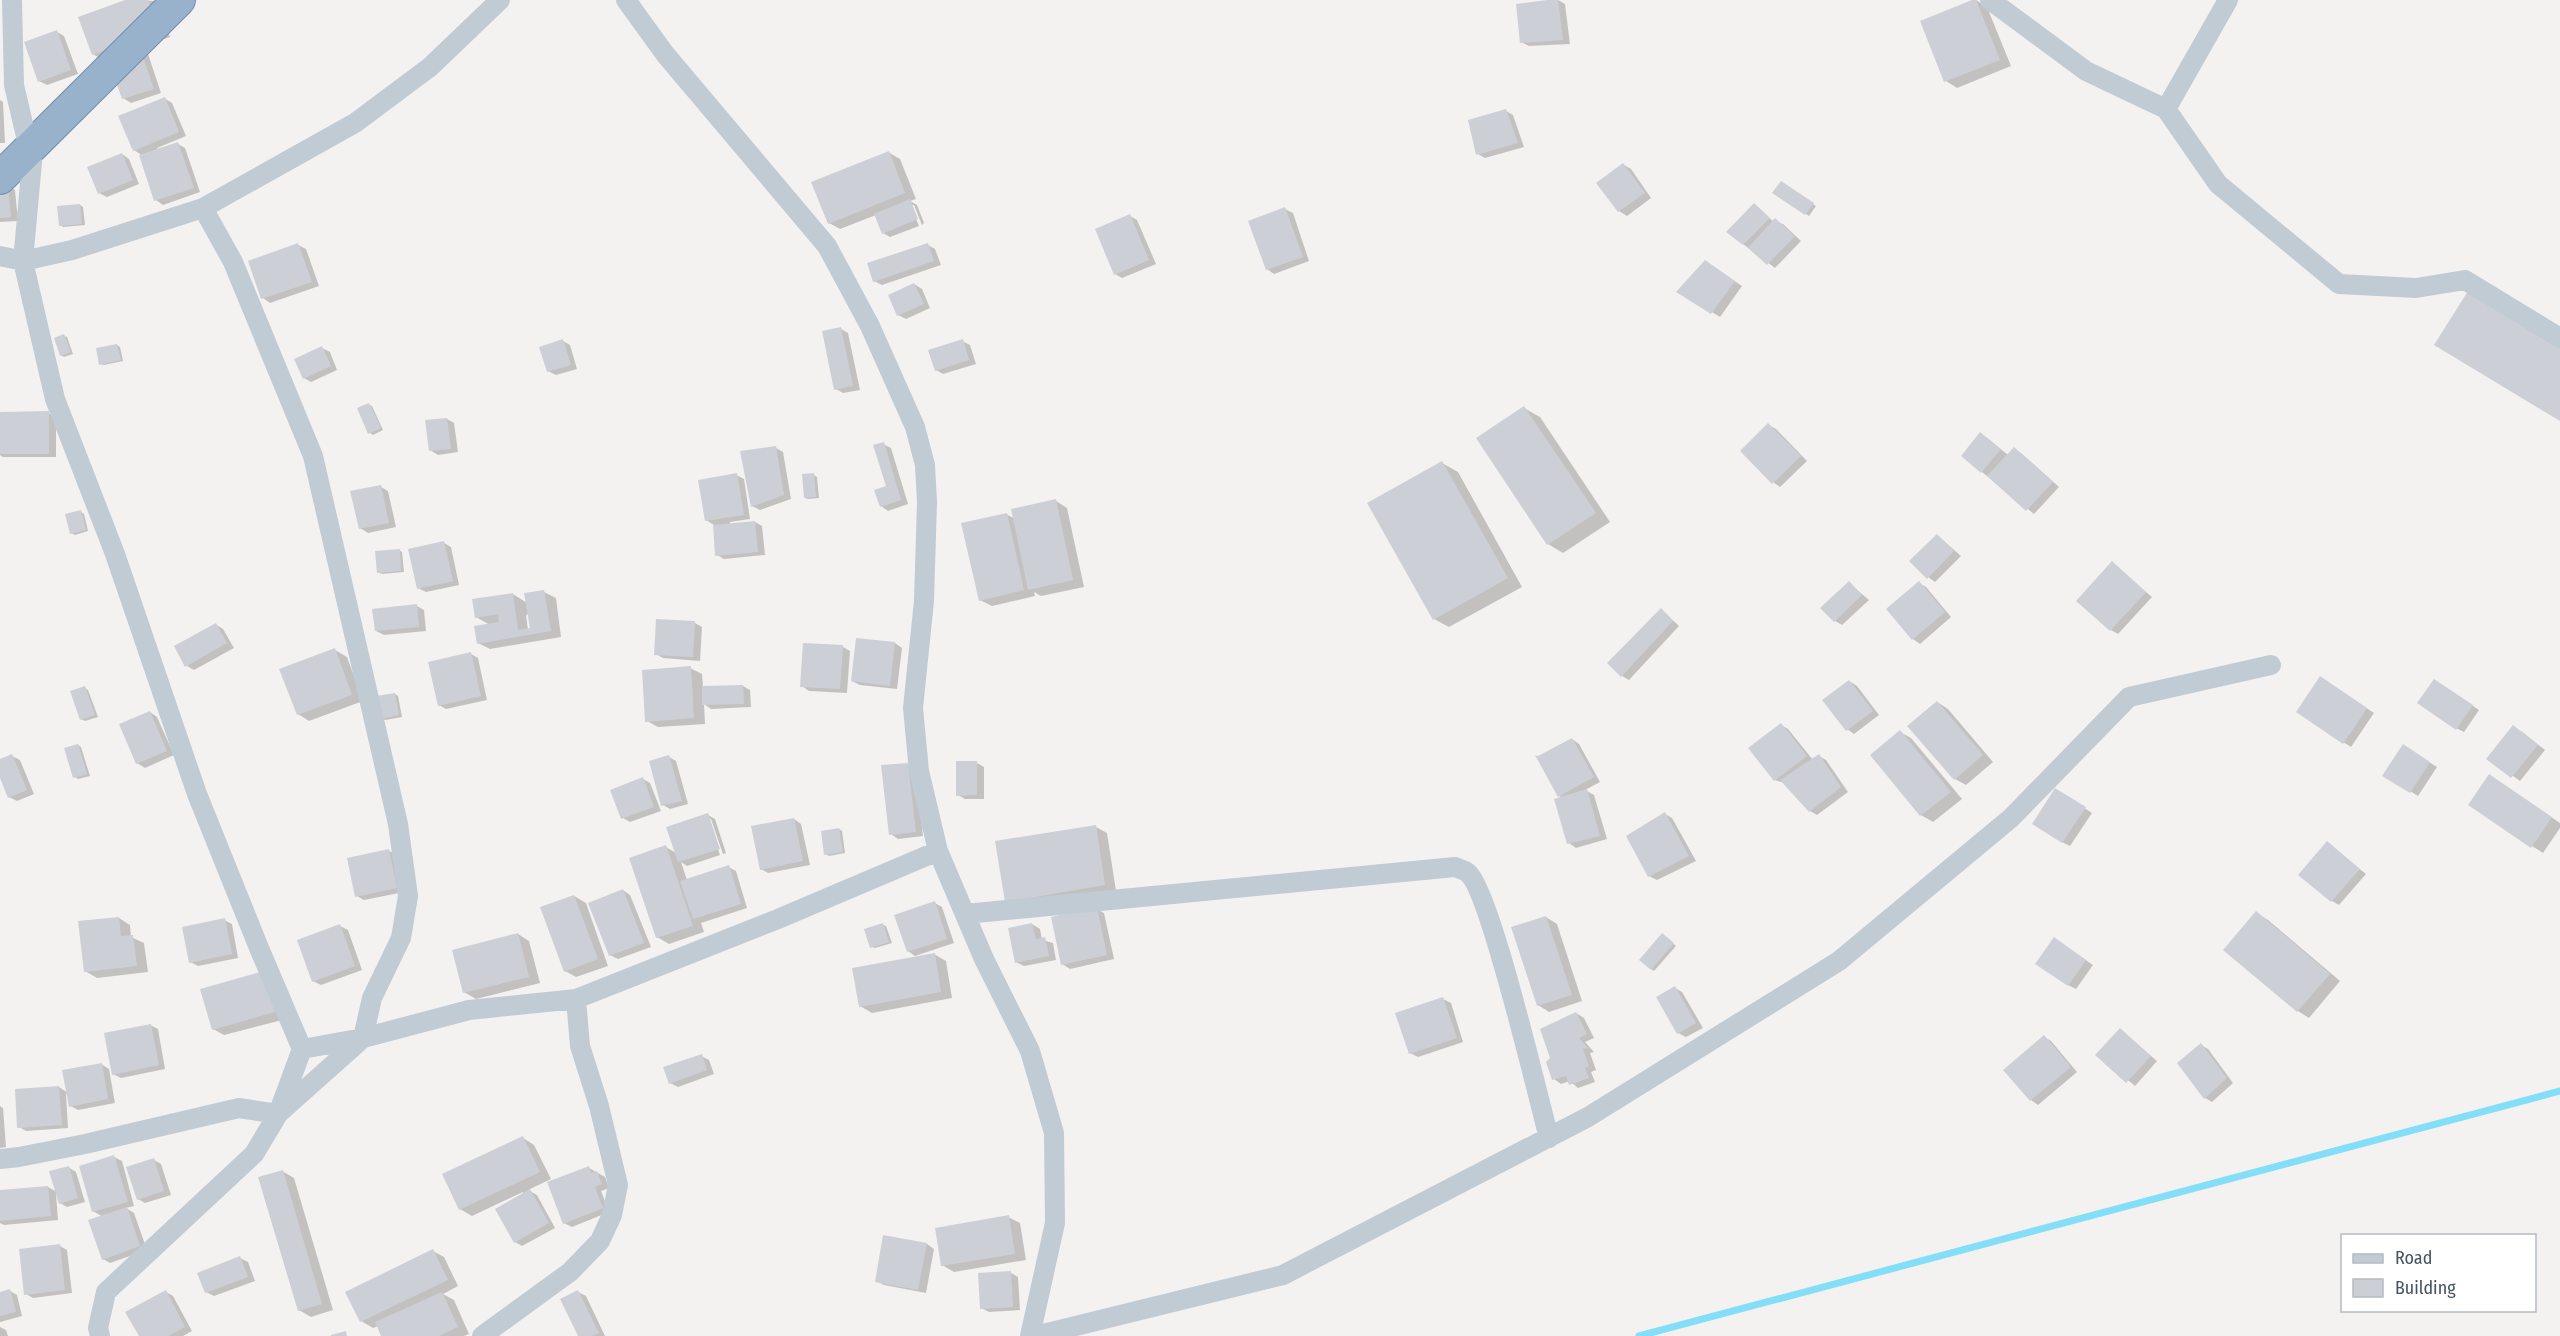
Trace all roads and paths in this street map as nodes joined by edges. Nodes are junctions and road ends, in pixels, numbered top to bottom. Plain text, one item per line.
1 (12, 0) edge
2 (179, 0) edge
3 (500, 0) edge
4 (626, 0) edge
5 (1990, 0) edge
6 (2228, 0) edge
7 (2166, 109) junction
8 (0, 178) edge
9 (203, 208) junction
10 (0, 256) edge
11 (23, 261) junction
12 (2560, 338) edge
13 (2271, 665) dead end
14 (938, 851) junction
15 (964, 914) junction
16 (576, 999) junction
17 (363, 1038) junction
18 (302, 1049) junction
19 (278, 1114) junction
20 (1549, 1138) junction
21 (0, 1159) edge
22 (93, 1333) edge
23 (482, 1336) edge
24 (1030, 1336) edge
25 (1035, 1336) edge

1 - 11 street
2 - 8 highway
3 - 9 street
4 - 14 street
5 - 7 street
6 - 7 street
7 - 12 street
9 - 11 street
9 - 17 street
10 - 11 street
11 - 18 street
13 - 20 street
14 - 15 street
14 - 16 street
15 - 20 street
15 - 24 street
16 - 17 street
16 - 23 street
17 - 18 street
17 - 19 street
18 - 19 street
19 - 21 street
19 - 22 street
20 - 25 street

